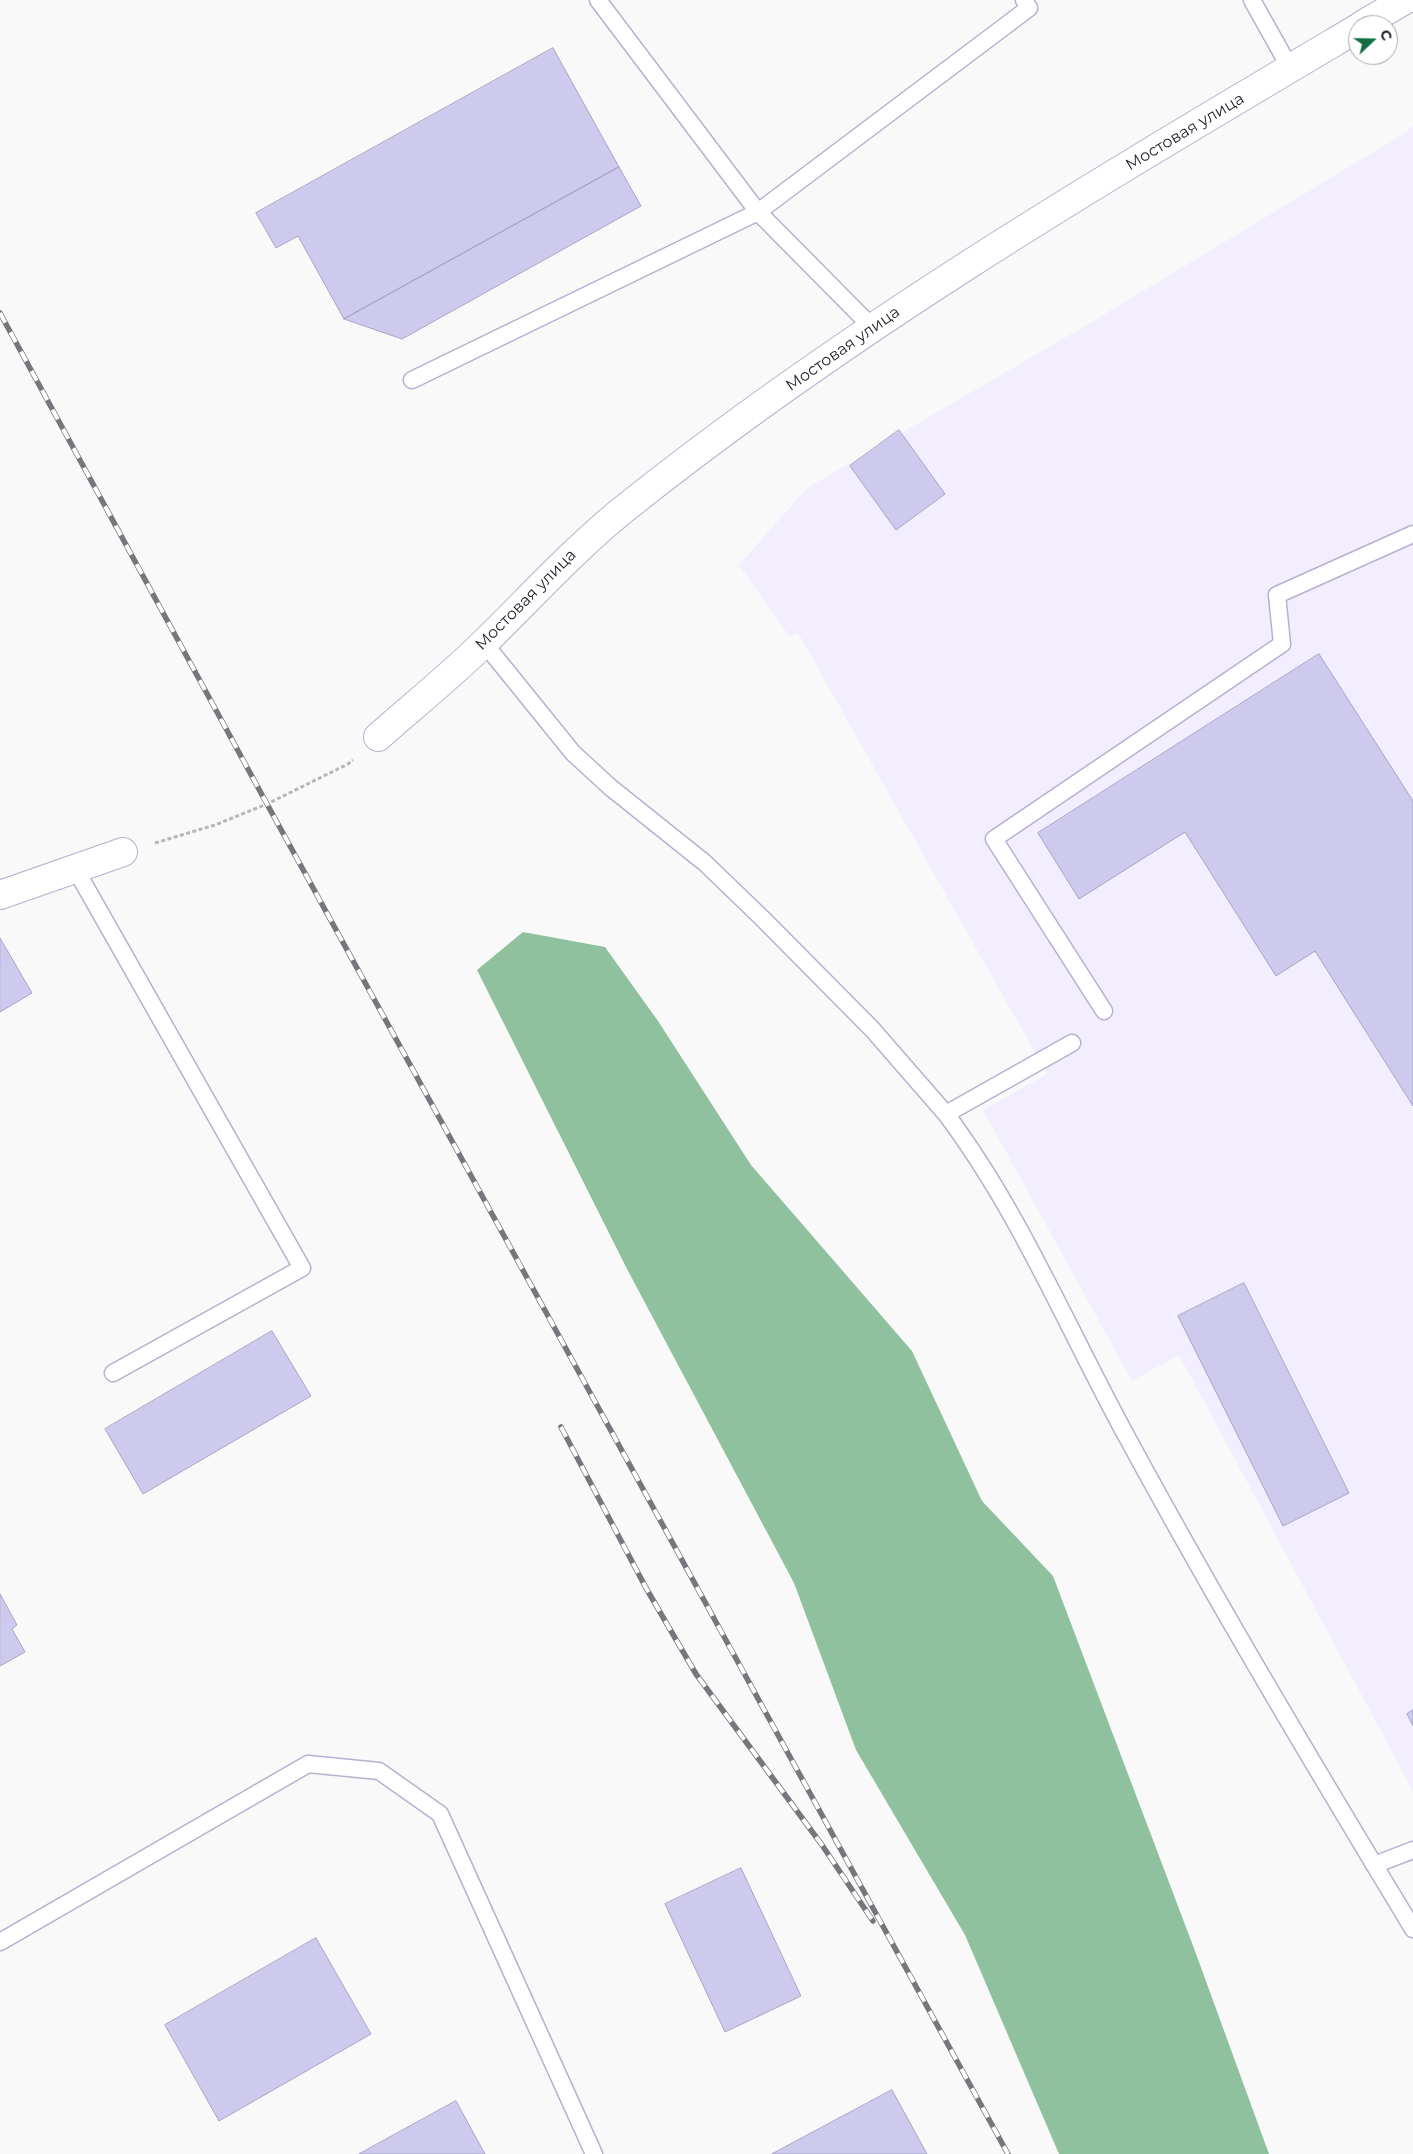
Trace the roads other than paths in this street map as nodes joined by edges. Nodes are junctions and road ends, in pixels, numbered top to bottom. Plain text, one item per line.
1 (598, 0) edge
2 (1024, 0) edge
3 (1252, 0) edge
4 (1404, 0) edge
5 (1379, 15) edge
6 (1348, 34) edge
7 (1290, 68) junction
8 (758, 212) junction
9 (872, 327) junction
10 (412, 380) dead end
11 (1413, 534) edge
12 (484, 643) junction
13 (378, 737) road end
14 (123, 852) road end
15 (76, 870) junction
16 (0, 895) edge
17 (1104, 1011) dead end
18 (1072, 1043) dead end
19 (946, 1114) junction
20 (113, 1373) dead end
21 (1413, 1850) edge
22 (1374, 1865) junction
23 (1413, 1929) edge
24 (0, 1942) edge
25 (594, 2154) edge

1 - 8 lane
2 - 8 lane
3 - 7 lane
4 - 5 street
6 - 7 street, Мостовая улица
7 - 9 street, Мостовая улица
8 - 9 lane
8 - 10 lane
9 - 12 street, Мостовая улица
11 - 17 lane
12 - 13 street, Мостовая улица
12 - 19 lane
14 - 15 street
15 - 16 street
15 - 20 lane
18 - 19 lane
19 - 22 lane
21 - 22 lane
22 - 23 lane
24 - 25 lane

